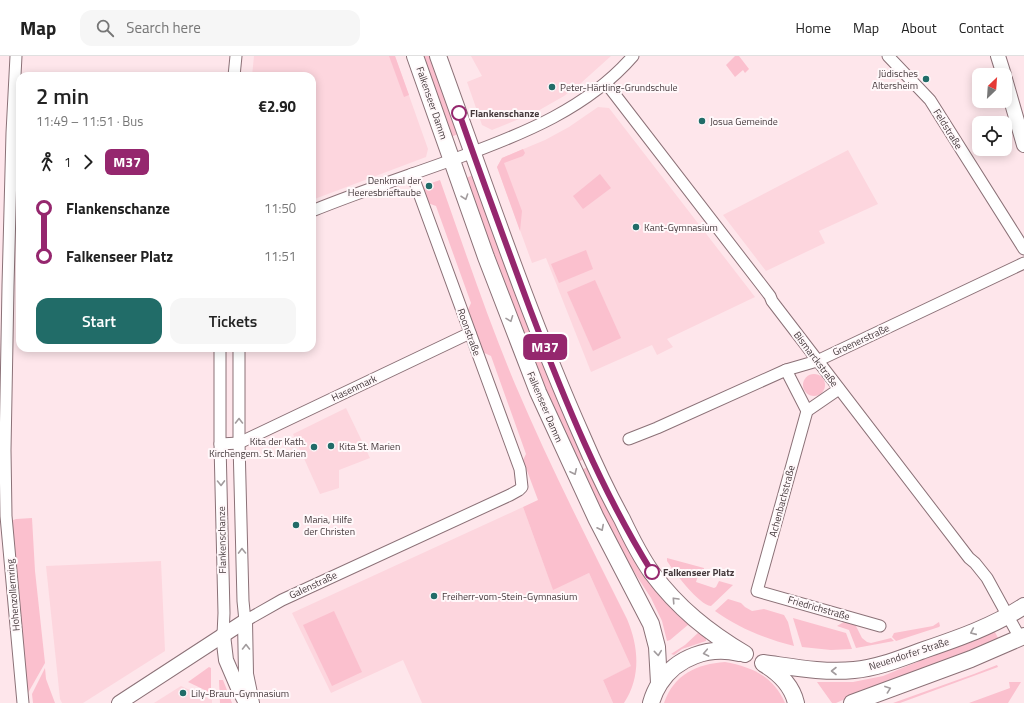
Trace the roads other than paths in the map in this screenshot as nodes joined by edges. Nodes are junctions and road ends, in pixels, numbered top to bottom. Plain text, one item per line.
1 (16, 56) edge
2 (236, 56) edge
3 (416, 56) edge
4 (438, 56) edge
5 (633, 56) edge
6 (888, 56) edge
7 (998, 56) edge
8 (1002, 68) edge
9 (234, 72) edge
10 (606, 83) junction
11 (1012, 103) edge
12 (1024, 145) edge
13 (473, 152) junction
14 (452, 160) junction
15 (412, 174) junction
16 (316, 210) edge
17 (5, 223) edge
18 (1024, 249) edge
19 (1024, 263) edge
20 (470, 333) junction
21 (220, 352) edge
22 (239, 352) edge
23 (817, 361) junction
24 (786, 370) junction
25 (839, 390) junction
26 (807, 411) junction
27 (630, 439) dead end
28 (239, 443) junction
29 (220, 444) junction
30 (3, 450) edge
31 (519, 490) joint
32 (757, 591) joint
33 (1024, 606) edge
34 (1008, 616) junction
35 (245, 620) junction
36 (880, 626) dead end
37 (223, 635) junction
38 (1022, 637) edge
39 (745, 654) junction
40 (763, 663) junction
41 (659, 683) junction
42 (23, 703) edge
43 (119, 703) edge
44 (246, 703) edge
45 (252, 703) edge
46 (651, 703) edge
47 (796, 703) edge
48 (852, 703) edge

1 - 17 street, Hohenzollernring
2 - 9 street
3 - 14 main road, Falkenseer Damm
4 - 13 main road
5 - 10 street
6 - 18 street, Feldstraße
7 - 8 street
10 - 13 street
10 - 23 street, Bismarckstraße
11 - 12 street
13 - 14 street
39 -> 13 main road
14 - 15 street
14 -> 41 main road, Falkenseer Damm
15 - 16 street
15 - 20 street, Roonstraße
17 - 30 street, Hohenzollernring
19 - 23 street, Groenerstraße
20 - 28 street, Hasenmark
20 - 31 street, Roonstraße
21 - 29 street, Flankenschanze
28 -> 22 street, Flankenschanze
23 - 24 street, Groenerstraße
23 - 25 street, Bismarckstraße
24 - 26 street
24 - 27 street, Groenerstraße
25 - 26 street
25 - 34 street, Bismarckstraße
26 - 32 street, Achenbachstraße
28 - 29 street
35 -> 28 street, Flankenschanze
29 -> 37 street, Flankenschanze
30 - 42 street, Hohenzollernring
31 - 35 street, Galenstraße
32 - 36 street, Friedrichstraße
33 - 34 main road, Neuendorfer Straße
34 - 38 street, Bismarckstraße
34 -> 40 main road, Neuendorfer Straße
35 - 37 street, Galenstraße
45 -> 35 street
37 - 43 street, Galenstraße
37 - 44 street
48 -> 38 main road
39 - 40 main road
39 -> 41 main road
40 - 47 main road
41 - 46 main road

